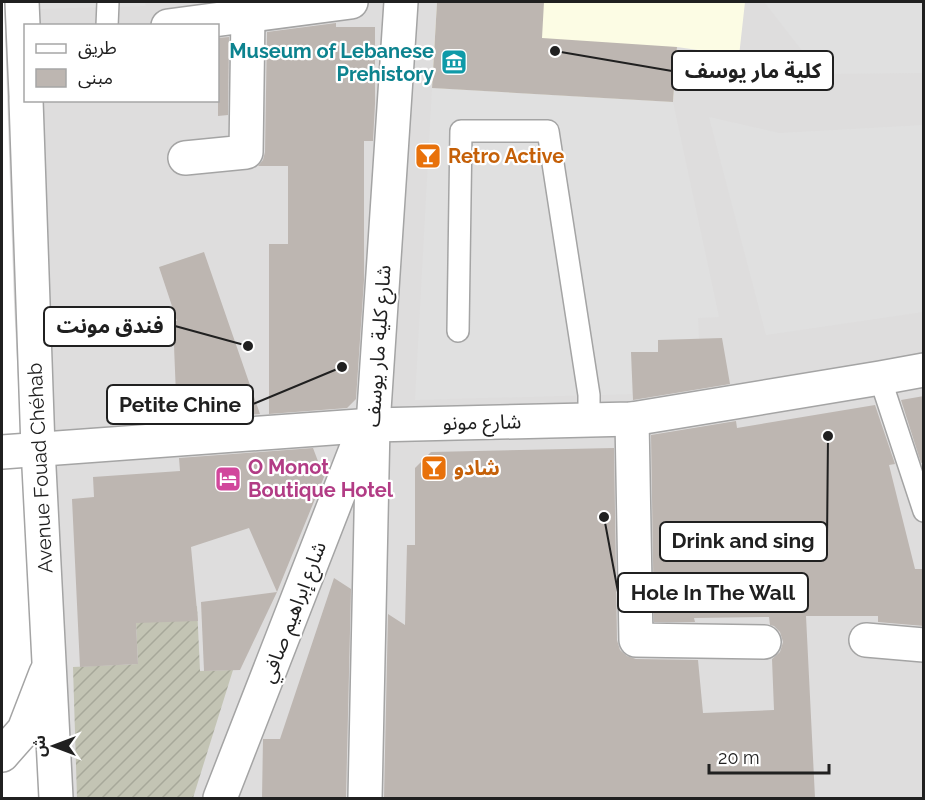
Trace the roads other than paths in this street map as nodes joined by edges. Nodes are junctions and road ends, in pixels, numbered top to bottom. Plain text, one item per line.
1 (22, 2) edge
2 (108, 2) edge
3 (351, 2) edge
4 (402, 2) edge
5 (248, 15) junction
6 (107, 24) edge
7 (183, 24) edge
8 (24, 29) edge
9 (26, 102) edge
10 (185, 158) dead end
11 (458, 331) dead end
12 (924, 370) edge
13 (880, 378) junction
14 (633, 418) junction
15 (590, 420) junction
16 (369, 425) junction
17 (38, 448) junction
18 (2, 452) edge
19 (924, 511) edge
20 (866, 640) dead end
21 (764, 642) dead end
22 (924, 645) edge
23 (50, 664) junction
24 (2, 755) edge
25 (56, 798) edge
26 (220, 798) edge
27 (365, 798) edge

1 - 8 street
2 - 6 lane
3 - 5 street
4 - 16 street, شارع كلية مار يوسف
5 - 7 street
5 - 10 street
9 - 17 street, Avenue Fouad Chéhab
11 - 15 lane
12 - 13 street, شارع مونو
13 - 14 street, شارع مونو
13 - 19 lane
14 - 15 street, شارع مونو
14 - 21 street
15 - 16 street, شارع مونو
16 - 17 street, شارع مونو
16 - 26 street, شارع إبراهيم صافي
16 - 27 street, شارع كلية مار يوسف
17 - 18 street, شارع مونو
17 - 23 street, Avenue Fouad Chéhab
20 - 22 street
23 - 24 street
23 - 25 street, Avenue Fouad Chéhab

